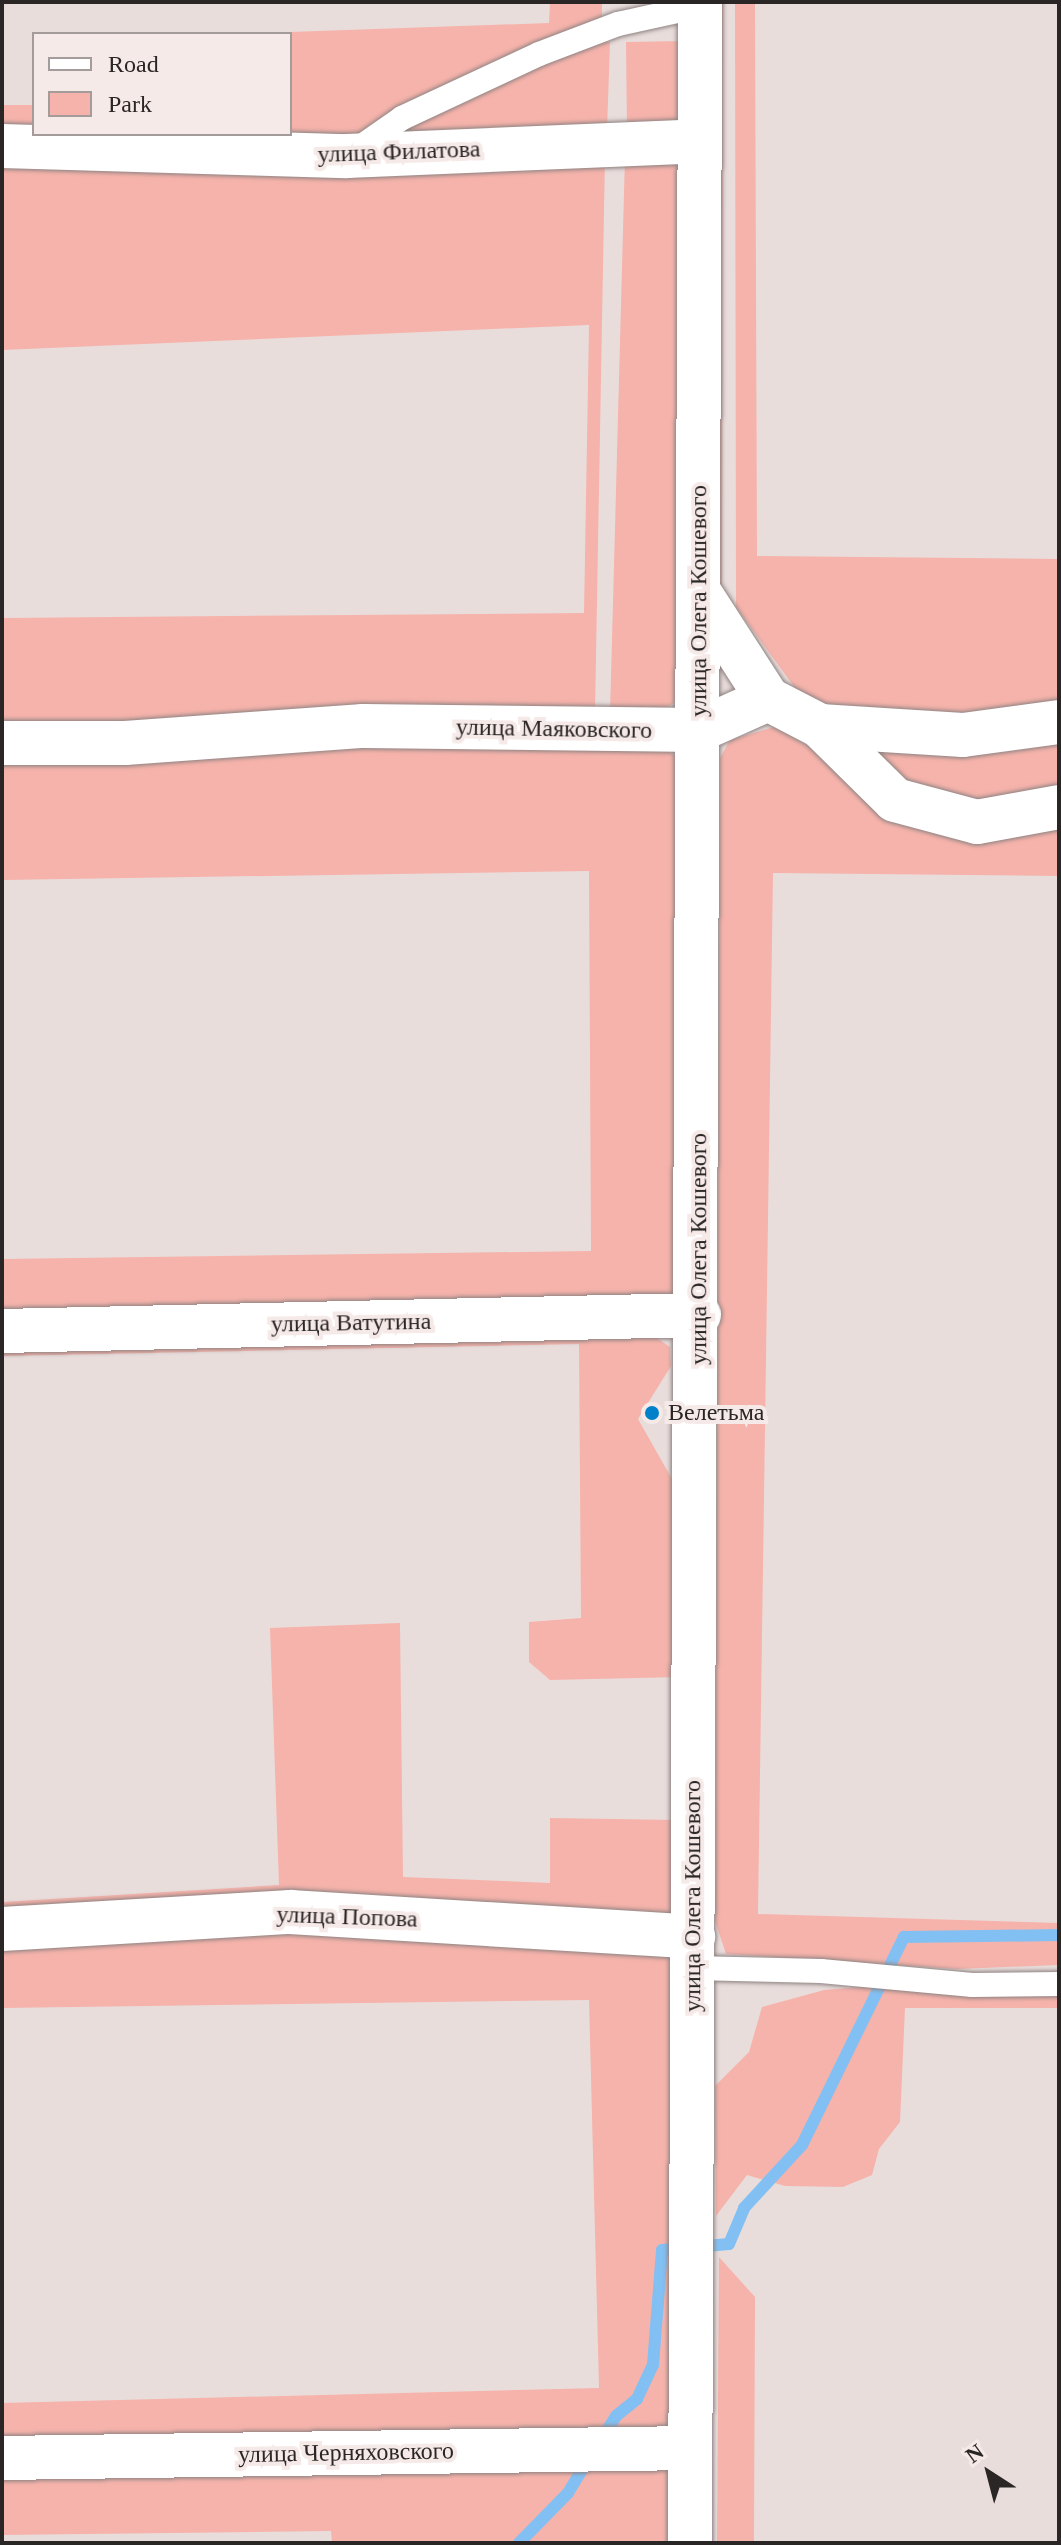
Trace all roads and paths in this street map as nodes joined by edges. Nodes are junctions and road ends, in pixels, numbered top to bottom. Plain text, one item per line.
1 (700, 4) edge
2 (700, 141) junction
3 (2, 146) edge
4 (347, 156) junction
5 (699, 592) junction
6 (768, 699) junction
7 (1059, 722) edge
8 (820, 726) junction
9 (699, 730) junction
10 (2, 743) edge
11 (1059, 807) edge
12 (699, 1315) junction
13 (2, 1331) edge
14 (2, 1929) edge
15 (693, 1952) junction
16 (1059, 1984) edge
17 (690, 2448) junction
18 (2, 2458) edge
19 (690, 2543) edge

1 - 2 street, улица Олега Кошевого
1 - 4 lane
2 - 4 street, улица Филатова
2 - 5 street, улица Олега Кошевого
3 - 4 street, улица Филатова
5 - 6 street
5 - 9 street, улица Олега Кошевого
6 - 8 street
6 - 9 street, улица Маяковского
7 - 8 street
8 - 11 street
9 - 10 street, улица Маяковского
9 - 12 street, улица Олега Кошевого
12 - 13 street, улица Ватутина
12 - 15 street, улица Олега Кошевого
14 - 15 street, улица Попова
15 - 16 lane
15 - 17 street, улица Олега Кошевого
17 - 18 street, улица Черняховского
17 - 19 street, улица Олега Кошевого

